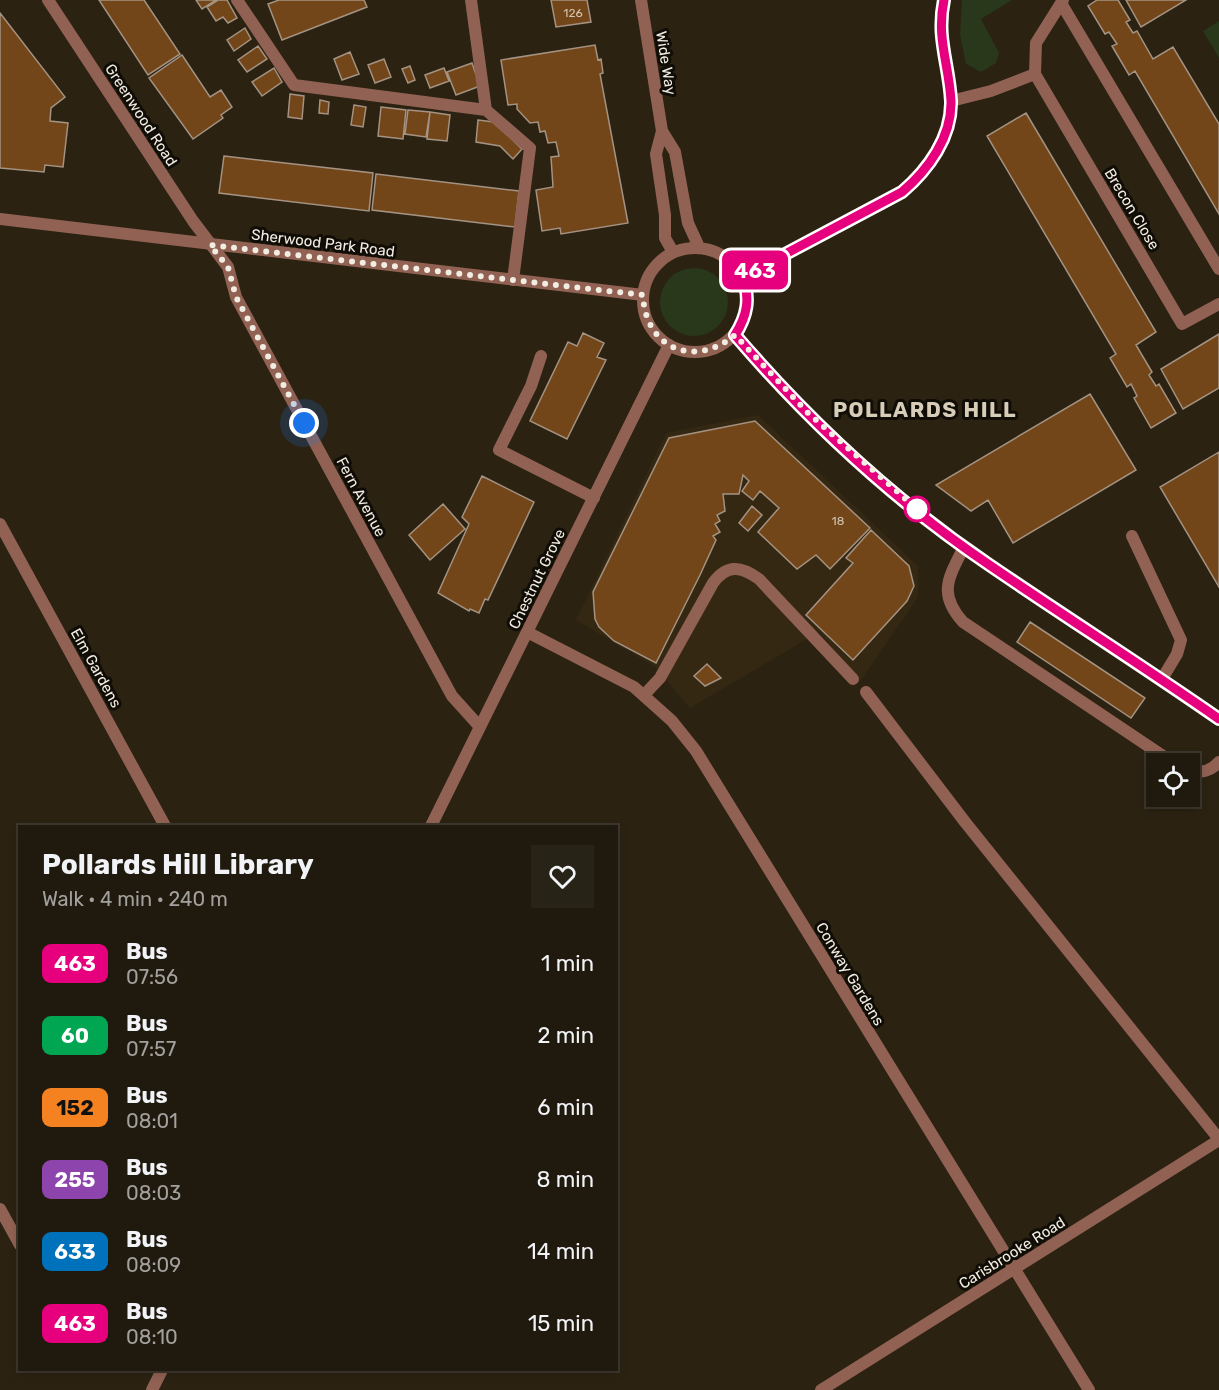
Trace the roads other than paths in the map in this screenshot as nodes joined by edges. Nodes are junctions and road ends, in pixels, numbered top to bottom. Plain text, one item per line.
1 (48, 0) edge
2 (237, 0) edge
3 (471, 0) edge
4 (640, 0) edge
5 (944, 0) edge
6 (1062, 2) edge
7 (1035, 74) junction
8 (951, 101) junction
9 (486, 110) junction
10 (662, 131) junction
11 (0, 219) edge
12 (210, 245) junction
13 (699, 247) junction
14 (674, 252) junction
15 (1219, 269) edge
16 (742, 277) junction
17 (513, 280) junction
18 (643, 295) junction
19 (1219, 304) edge
20 (735, 335) junction
21 (669, 345) junction
22 (541, 356) dead end
23 (594, 498) junction
24 (0, 524) edge
25 (1132, 536) dead end
26 (964, 547) junction
27 (527, 632) junction
28 (853, 679) dead end
29 (1162, 679) junction
30 (866, 692) dead end
31 (644, 695) junction
32 (1219, 719) edge
33 (480, 727) junction
34 (1159, 753) edge
35 (1219, 762) edge
36 (1200, 771) edge
37 (164, 825) edge
38 (431, 825) edge
39 (1219, 1140) edge
40 (0, 1209) edge
41 (18, 1241) edge
42 (1014, 1270) junction
43 (162, 1371) edge
44 (152, 1390) edge
45 (821, 1390) edge
46 (1089, 1390) edge

1 - 12 street, Greenwood Road
2 - 9 street
3 - 9 street
4 - 10 street, Wide Way
5 - 8 street
6 - 7 street
6 - 15 street
7 - 8 street
7 - 19 street, Brecon Close
8 - 16 street
9 - 17 street
10 - 13 street, Wide Way
10 - 14 street, Wide Way
11 - 12 street, Sherwood Park Road
12 - 17 street, Sherwood Park Road
12 - 33 street, Fern Avenue
13 - 14 street
13 - 16 street
14 - 18 street
16 - 20 street
17 - 18 street, Sherwood Park Road
18 - 21 street
20 - 21 street
20 - 26 street
21 - 23 street, Chestnut Grove
22 - 23 street
23 - 27 street, Chestnut Grove
24 - 37 street, Elm Gardens
25 - 29 street
26 - 29 street
26 - 34 street
27 - 31 street, Conway Gardens
27 - 33 street, Chestnut Grove
28 - 31 street
29 - 32 street
30 - 39 street
31 - 42 street, Conway Gardens
33 - 38 street, Chestnut Grove
35 - 36 street
39 - 42 street, Carisbrooke Road
40 - 41 street
42 - 45 street, Carisbrooke Road
42 - 46 street, Conway Gardens
43 - 44 street

